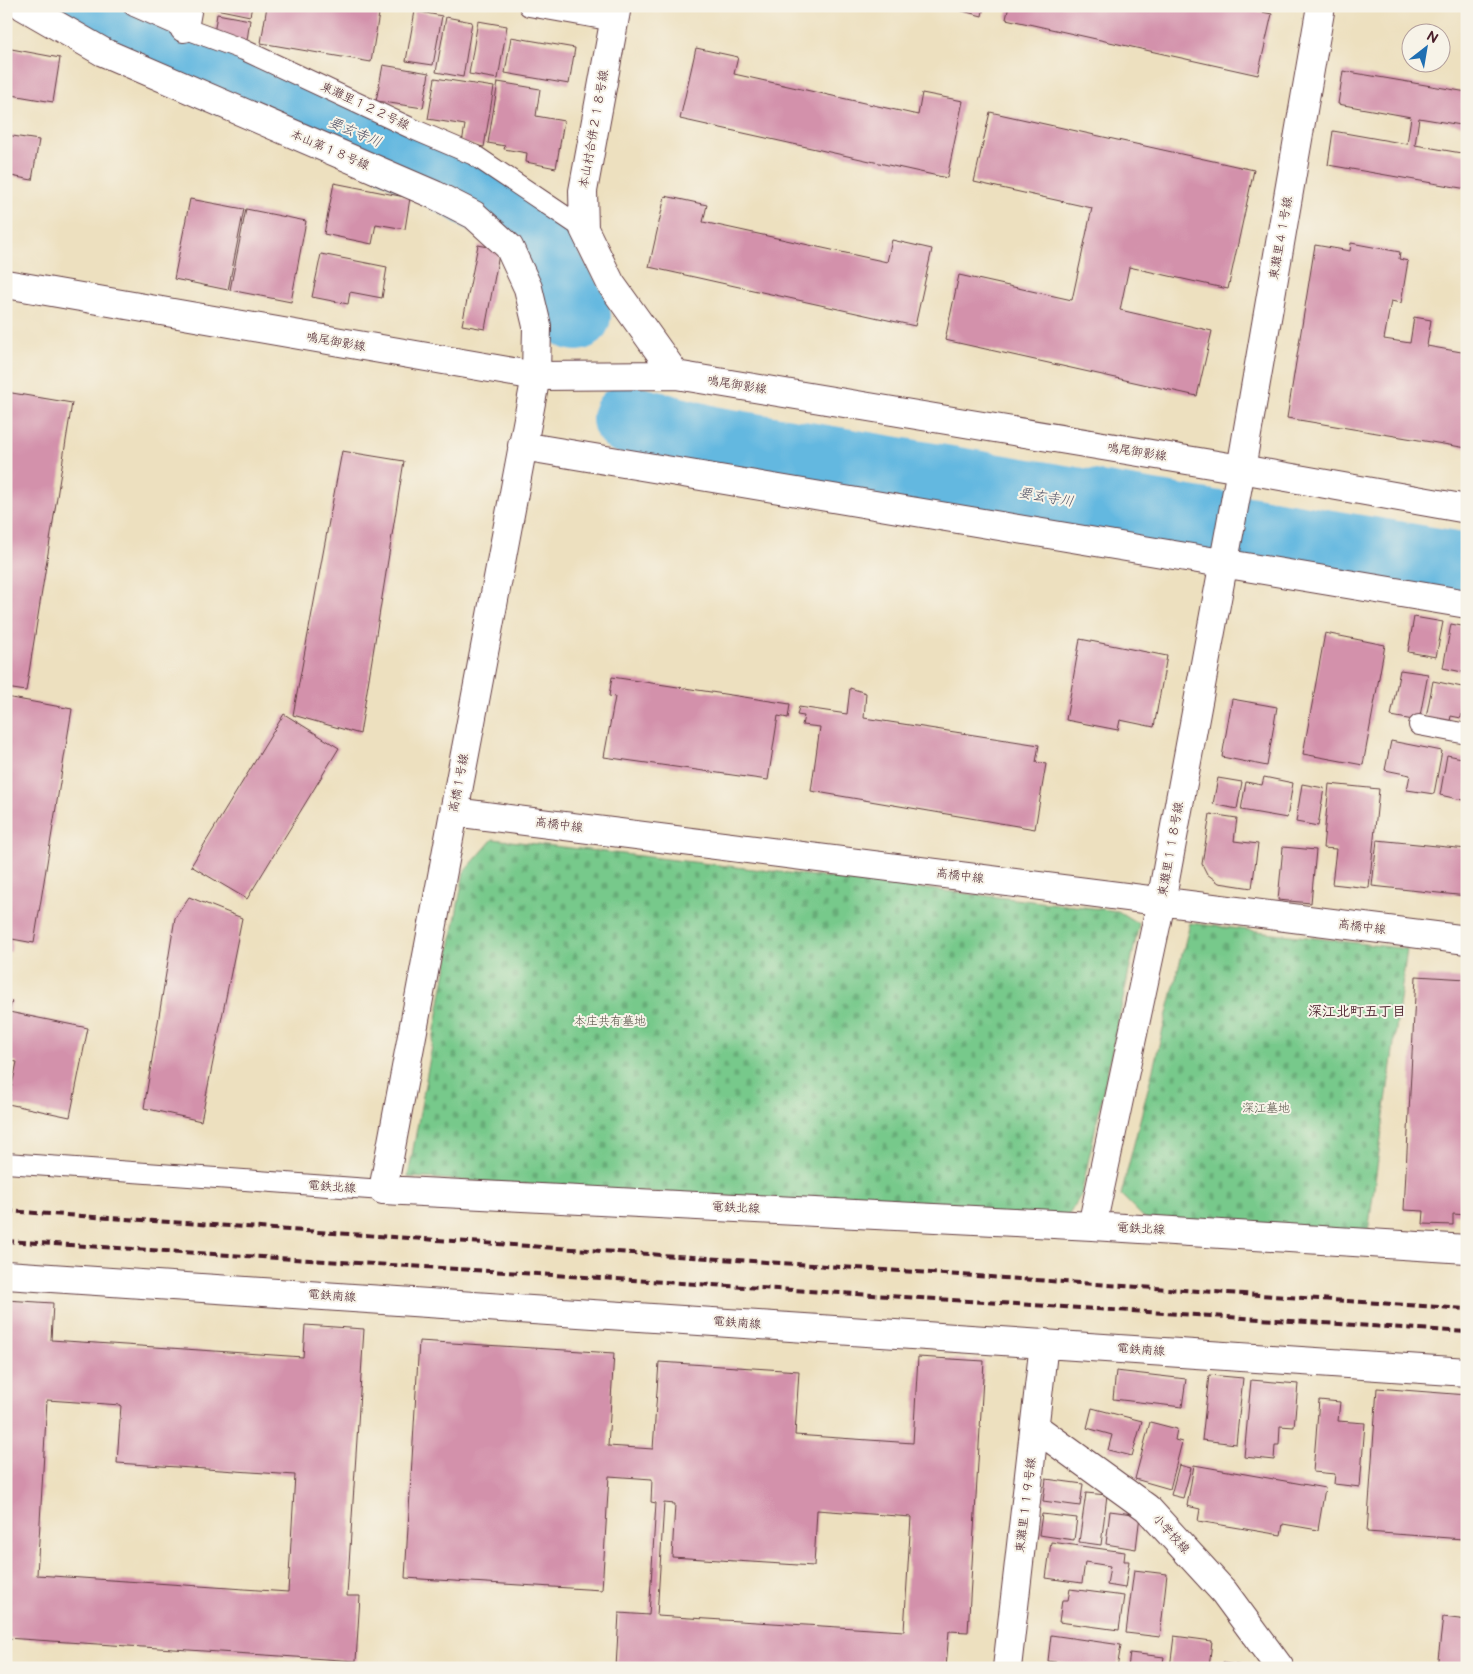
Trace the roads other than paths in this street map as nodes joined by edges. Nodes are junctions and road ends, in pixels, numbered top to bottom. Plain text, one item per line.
1 (23, 6) edge
2 (134, 6) edge
3 (528, 6) edge
4 (1321, 6) edge
5 (615, 13) edge
6 (186, 17) edge
7 (584, 229) junction
8 (6, 284) edge
9 (676, 375) junction
10 (536, 376) junction
11 (522, 446) junction
12 (1241, 469) junction
13 (1467, 509) edge
14 (1225, 557) junction
15 (1467, 604) edge
16 (1419, 725) dead end
17 (1467, 734) edge
18 (454, 812) junction
19 (1161, 902) junction
20 (1467, 940) edge
21 (6, 1163) edge
22 (383, 1190) junction
23 (1092, 1226) junction
24 (1467, 1249) edge
25 (6, 1274) edge
26 (1044, 1343) junction
27 (1467, 1372) edge
28 (1035, 1427) junction
29 (1007, 1668) edge
30 (1280, 1668) edge

1 - 10 street, 本山第１８号線
2 - 6 lane, 東灘里１２２号線
3 - 5 lane
4 - 12 street, 東灘里４１号線
5 - 7 street, 本山村合併２１８号線
6 - 7 lane, 東灘里１２２号線
7 - 9 street, 本山村合併２１８号線
8 - 10 street, 鳴尾御影線
9 - 10 street, 鳴尾御影線
9 - 12 street, 鳴尾御影線
10 - 11 street, 高橋１号線
11 - 14 street
11 - 18 street, 高橋１号線
12 - 13 street, 鳴尾御影線
12 - 14 street, 東灘里１１８号線
14 - 15 street
14 - 19 street, 東灘里１１８号線
16 - 17 lane
18 - 19 street, 高橋中線
18 - 22 street, 高橋１号線
19 - 20 street, 高橋中線
19 - 23 street, 東灘里１１８号線
21 - 22 lane, 電鉄北線
22 - 23 street, 電鉄北線
23 - 24 street, 電鉄北線
25 - 26 street, 電鉄南線
26 - 27 street, 電鉄南線
26 - 28 street, 東灘里１１９号線
28 - 29 street, 東灘里１１９号線
28 - 30 street, 小学校線

